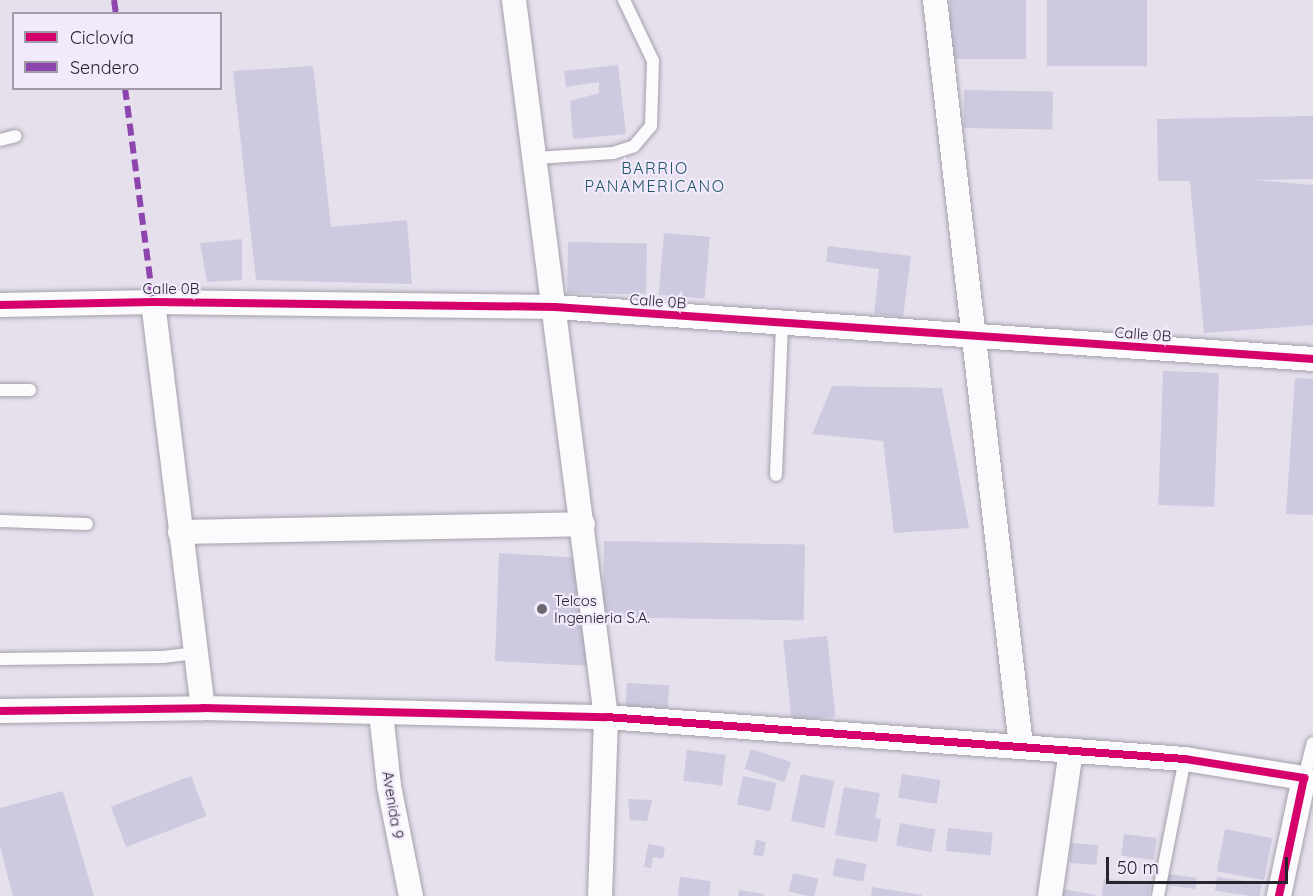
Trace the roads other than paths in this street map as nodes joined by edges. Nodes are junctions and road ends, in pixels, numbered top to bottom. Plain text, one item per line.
1 (514, 0) edge
2 (624, 0) edge
3 (935, 0) edge
4 (15, 136) dead end
5 (0, 140) edge
6 (536, 158) junction
7 (153, 302) junction
8 (0, 305) edge
9 (555, 307) junction
10 (782, 323) junction
11 (976, 336) junction
12 (1313, 359) edge
13 (0, 390) edge
14 (30, 390) dead end
15 (776, 475) dead end
16 (0, 521) edge
17 (87, 524) dead end
18 (583, 524) junction
19 (180, 532) junction
20 (195, 653) junction
21 (0, 659) edge
22 (203, 708) junction
23 (0, 711) edge
24 (381, 713) junction
25 (606, 717) junction
26 (1313, 743) edge
27 (1020, 746) junction
28 (1071, 751) junction
29 (1185, 759) junction
30 (1304, 778) junction
31 (411, 896) edge
32 (600, 896) edge
33 (1050, 896) edge
34 (1158, 896) edge
35 (1279, 896) edge

1 - 6 street
2 - 6 lane
3 - 11 street
4 - 5 lane
6 - 9 street
7 - 8 street, Calle 0B
7 - 9 street, Calle 0B
7 - 19 street
9 - 10 street, Calle 0B
9 - 18 street
10 - 11 street, Calle 0B
10 - 15 lane
11 - 12 street, Calle 0B
11 - 27 street
13 - 14 lane
16 - 17 lane
18 - 19 street
18 - 25 street
19 - 20 street
20 - 21 lane
20 - 22 street
22 - 23 street
22 - 24 street
24 - 25 street
24 - 31 street, Avenida 9
25 - 27 street
25 - 32 street
26 - 30 lane
27 - 28 street
28 - 29 street
28 - 33 street
29 - 30 street
29 - 34 lane
30 - 35 street

